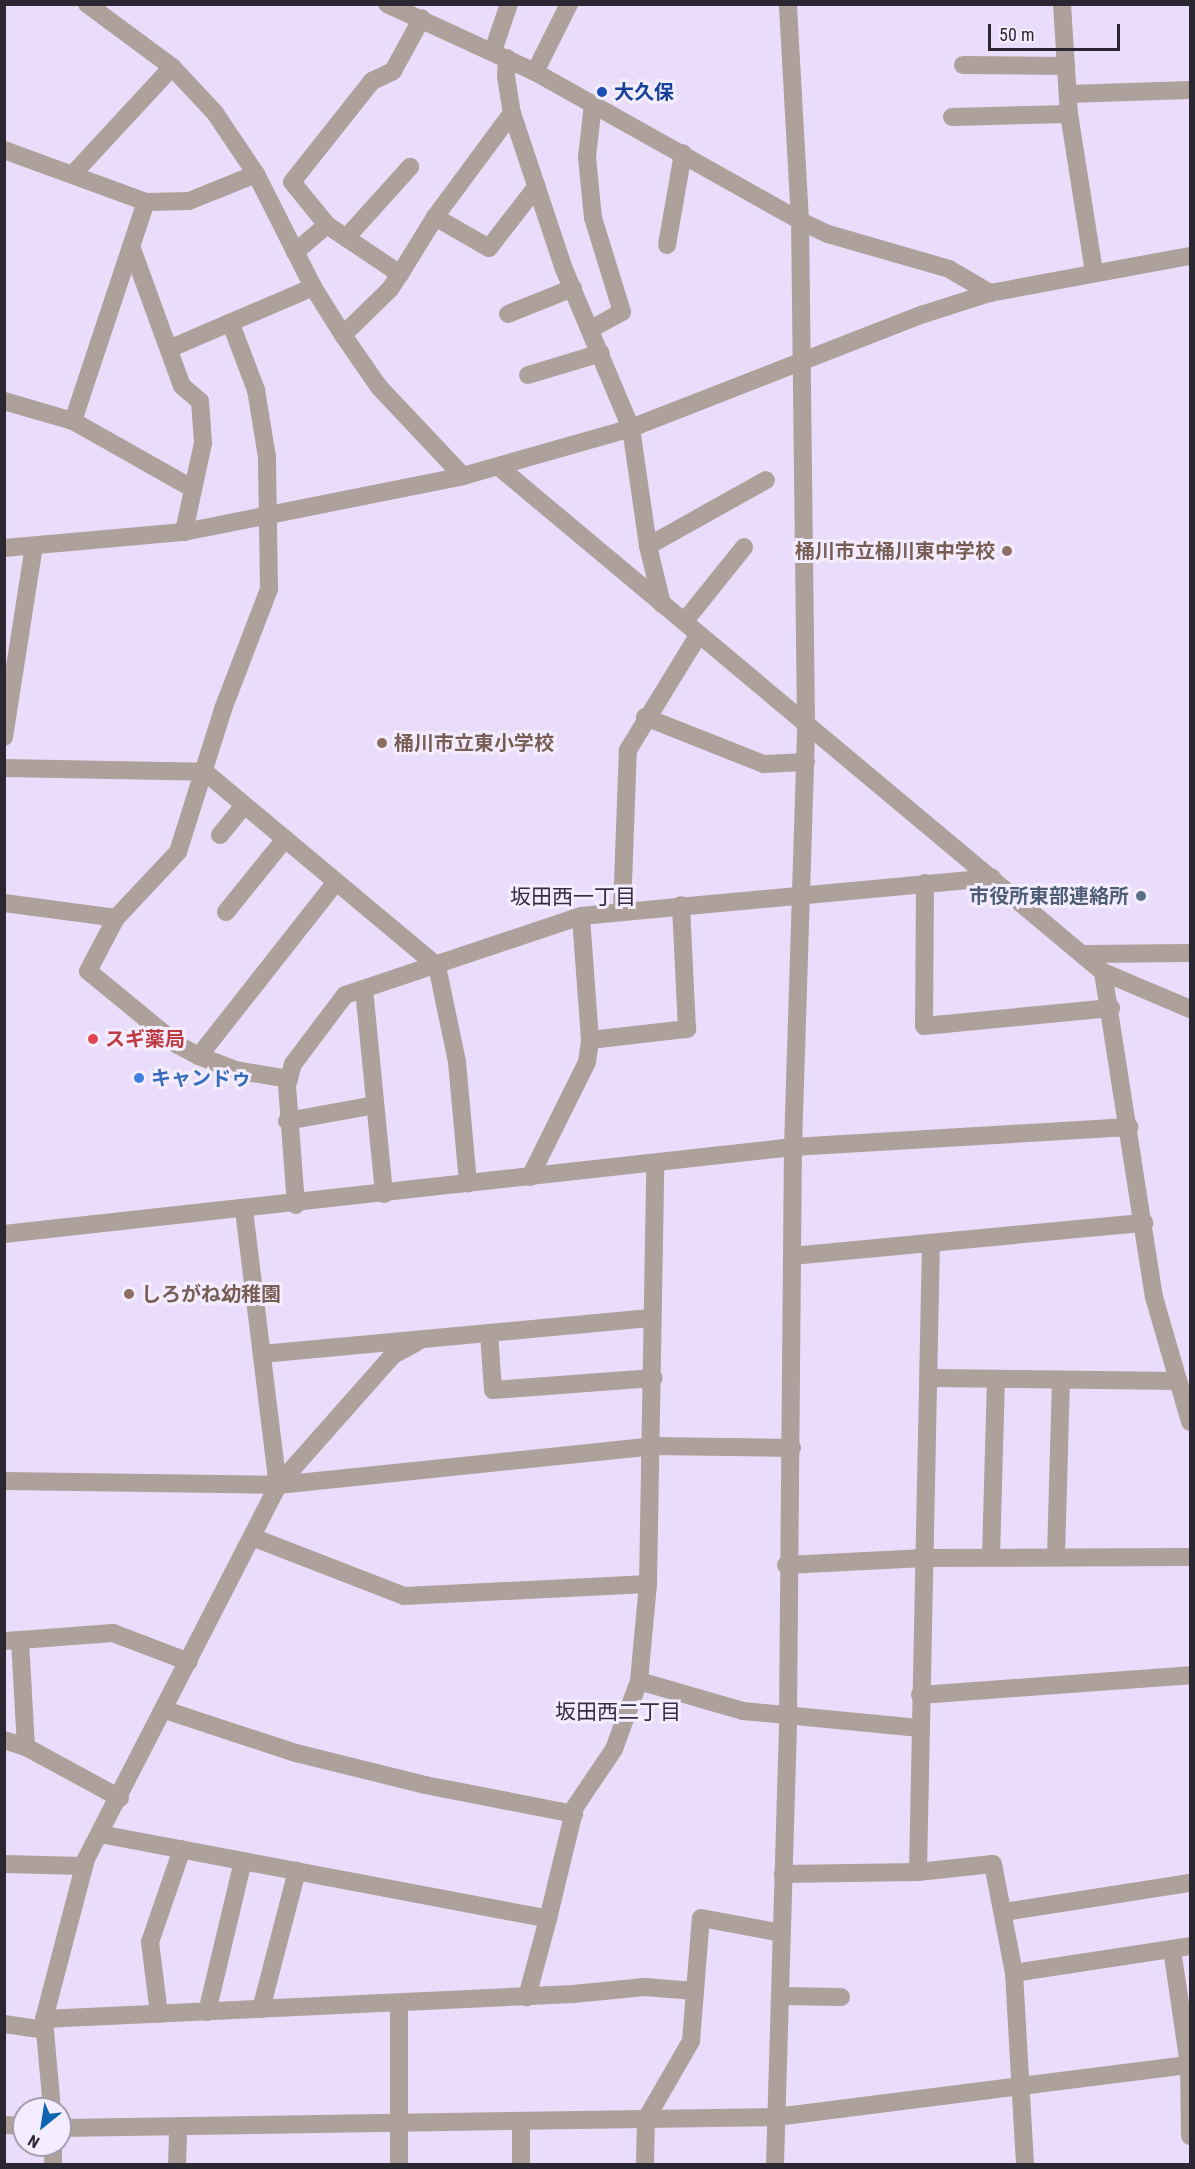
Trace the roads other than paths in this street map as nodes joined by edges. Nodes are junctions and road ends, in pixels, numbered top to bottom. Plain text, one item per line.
1 (87, 4) edge
2 (509, 4) edge
3 (569, 4) edge
4 (788, 4) edge
5 (1062, 4) edge
6 (398, 6) edge
7 (422, 18) junction
8 (500, 54) junction
9 (963, 65) dead end
10 (1066, 66) junction
11 (172, 67) junction
12 (534, 72) junction
13 (1191, 90) edge
14 (1068, 94) junction
15 (593, 104) junction
16 (512, 113) junction
17 (1069, 114) junction
18 (952, 117) dead end
19 (4, 150) edge
20 (683, 153) junction
21 (410, 167) dead end
22 (73, 174) junction
23 (255, 174) junction
24 (537, 186) junction
25 (146, 202) junction
26 (435, 217) junction
27 (800, 221) junction
28 (327, 225) junction
29 (346, 238) junction
30 (668, 245) dead end
31 (131, 246) junction
32 (295, 252) junction
33 (1191, 256) edge
34 (1094, 271) junction
35 (400, 274) junction
36 (313, 287) junction
37 (573, 288) junction
38 (990, 292) junction
39 (508, 314) dead end
40 (231, 324) junction
41 (591, 329) junction
42 (343, 335) junction
43 (171, 348) junction
44 (601, 353) junction
45 (802, 364) junction
46 (528, 375) dead end
47 (4, 401) edge
48 (73, 421) junction
49 (631, 428) junction
50 (499, 467) junction
51 (463, 476) junction
52 (766, 480) dead end
53 (194, 489) junction
54 (267, 516) junction
55 (184, 532) junction
56 (34, 546) junction
57 (648, 546) junction
58 (744, 547) dead end
59 (4, 548) edge
60 (662, 604) junction
61 (684, 622) junction
62 (699, 634) junction
63 (645, 717) junction
64 (806, 724) junction
65 (4, 737) edge
66 (806, 762) junction
67 (4, 768) edge
68 (205, 772) junction
69 (244, 805) junction
70 (220, 835) dead end
71 (285, 839) junction
72 (992, 878) junction
73 (336, 882) junction
74 (925, 883) junction
75 (804, 894) junction
76 (4, 903) edge
77 (681, 905) junction
78 (622, 910) junction
79 (226, 912) dead end
80 (581, 916) junction
81 (116, 918) junction
82 (1191, 953) edge
83 (1086, 954) junction
84 (437, 966) junction
85 (1103, 972) junction
86 (364, 989) junction
87 (1111, 1008) junction
88 (1191, 1009) edge
89 (590, 1040) junction
90 (199, 1056) junction
91 (289, 1079) junction
92 (375, 1105) junction
93 (287, 1121) junction
94 (1129, 1127) junction
95 (794, 1147) junction
96 (655, 1163) junction
97 (530, 1177) junction
98 (468, 1184) junction
99 (384, 1194) junction
100 (296, 1204) junction
101 (244, 1210) junction
102 (1144, 1223) junction
103 (4, 1234) edge
104 (931, 1244) junction
105 (792, 1256) junction
106 (652, 1318) junction
107 (489, 1333) junction
108 (417, 1342) junction
109 (262, 1354) junction
110 (654, 1378) junction
111 (930, 1378) junction
112 (996, 1379) junction
113 (1061, 1380) junction
114 (1178, 1381) junction
115 (1191, 1422) edge
116 (653, 1446) junction
117 (792, 1448) junction
118 (4, 1481) edge
119 (278, 1485) junction
120 (252, 1537) junction
121 (991, 1557) junction
122 (1056, 1557) junction
123 (1191, 1557) edge
124 (924, 1558) junction
125 (786, 1565) junction
126 (648, 1584) junction
127 (12, 1640) edge
128 (189, 1662) junction
129 (1191, 1675) edge
130 (639, 1681) junction
131 (920, 1695) junction
132 (165, 1710) junction
133 (788, 1715) junction
134 (919, 1728) junction
135 (4, 1740) edge
136 (26, 1747) junction
137 (120, 1798) junction
138 (574, 1814) junction
139 (100, 1834) junction
140 (182, 1850) junction
141 (243, 1861) junction
142 (4, 1864) edge
143 (84, 1866) junction
144 (297, 1871) junction
145 (918, 1872) junction
146 (783, 1874) junction
147 (1191, 1883) edge
148 (1004, 1912) junction
149 (548, 1919) junction
150 (782, 1934) junction
151 (1191, 1946) edge
152 (1172, 1949) junction
153 (1014, 1973) junction
154 (695, 1991) junction
155 (782, 1996) junction
156 (527, 1997) junction
157 (841, 1997) dead end
158 (399, 2002) junction
159 (261, 2009) junction
160 (207, 2012) junction
161 (159, 2014) junction
162 (4, 2024) edge
163 (45, 2025) junction
164 (1190, 2065) edge
165 (1020, 2086) junction
166 (51, 2097) edge
167 (776, 2117) junction
168 (646, 2119) junction
169 (521, 2121) junction
170 (399, 2123) junction
171 (178, 2126) junction
172 (72, 2128) edge
173 (1191, 2136) edge
174 (177, 2164) edge
175 (399, 2164) edge
176 (520, 2164) edge
177 (645, 2164) edge
178 (775, 2164) edge
179 (1025, 2164) edge

1 - 11 street
2 - 8 street
3 - 12 street
4 - 27 street
5 - 10 street
6 - 7 street
7 - 8 street
7 - 28 street
8 - 12 street
8 - 16 street
9 - 10 street
10 - 14 street
11 - 22 street
11 - 23 street
12 - 15 street
13 - 14 street
14 - 17 street
15 - 20 street
15 - 41 street
16 - 24 street
16 - 26 street
17 - 18 street
17 - 34 street
19 - 22 street
20 - 27 street
20 - 30 street
21 - 29 street
22 - 25 street
23 - 25 street
23 - 32 street
24 - 26 street
24 - 37 street
25 - 31 street
26 - 35 street
27 - 38 street
27 - 45 street
28 - 29 street
28 - 32 street
29 - 35 street
31 - 43 street
31 - 48 street
32 - 36 street
33 - 34 street
34 - 38 street
35 - 42 street
36 - 40 street
36 - 42 street
37 - 39 street
37 - 41 street
38 - 45 street
40 - 43 street
40 - 54 street
41 - 44 street
42 - 51 street
43 - 53 street
44 - 46 street
44 - 49 street
45 - 49 street
45 - 64 street
47 - 48 street
48 - 53 street
49 - 50 street
49 - 57 street
50 - 51 street
50 - 60 street
51 - 54 street
52 - 57 street
53 - 55 street
54 - 55 street
54 - 68 street
55 - 56 street
56 - 59 street
56 - 65 street
57 - 60 street
58 - 61 street
60 - 61 street
61 - 62 street
62 - 63 street
62 - 64 street
63 - 66 street
63 - 78 street
64 - 66 street
64 - 72 street
66 - 75 street
67 - 68 street
68 - 69 street
68 - 81 street
69 - 70 street
69 - 71 street
71 - 73 street
71 - 79 street
72 - 74 street
72 - 83 street
73 - 84 street
73 - 90 street
74 - 75 street
74 - 87 street
75 - 77 street
75 - 95 street
76 - 81 street
77 - 78 street
77 - 89 street
78 - 80 street
80 - 84 street
80 - 89 street
81 - 90 street
82 - 83 street
83 - 85 street
84 - 86 street
84 - 98 street
85 - 87 street
85 - 88 street
86 - 91 street
86 - 92 street
87 - 94 street
89 - 97 street
90 - 91 street
91 - 93 street
92 - 93 street
92 - 99 street
93 - 100 street
94 - 95 street
94 - 102 street
95 - 96 street
95 - 105 street
96 - 97 street
96 - 106 street
97 - 98 street
98 - 99 street
99 - 100 street
100 - 101 street
101 - 103 street
101 - 109 street
102 - 104 street
102 - 114 street
104 - 105 street
104 - 111 street
105 - 117 street
106 - 107 street
106 - 110 street
107 - 108 street
107 - 110 street
108 - 109 street
108 - 119 street
109 - 119 street
110 - 116 street
111 - 112 street
111 - 124 street
112 - 113 street
112 - 121 street
113 - 114 street
113 - 122 street
114 - 115 street
116 - 117 street
116 - 119 street
116 - 126 street
117 - 125 street
118 - 119 street
119 - 120 street
120 - 126 street
120 - 128 street
121 - 122 street
121 - 124 street
122 - 123 street
124 - 125 street
124 - 131 street
125 - 133 street
126 - 130 street
127 - 128 street
127 - 136 street
128 - 132 street
129 - 131 street
130 - 133 street
130 - 138 street
131 - 134 street
132 - 137 street
132 - 138 street
133 - 134 street
133 - 146 street
134 - 145 street
135 - 136 street
136 - 137 street
137 - 139 street
138 - 149 street
139 - 140 street
139 - 143 street
140 - 141 street
140 - 161 street
141 - 144 street
141 - 160 street
142 - 143 street
143 - 163 street
144 - 149 street
144 - 159 street
145 - 146 street
145 - 148 street
146 - 150 street
147 - 148 street
148 - 153 street
149 - 156 street
150 - 154 street
150 - 155 street
151 - 152 street
152 - 153 street
152 - 164 street
153 - 165 street
154 - 156 street
154 - 168 street
155 - 157 street
155 - 167 street
156 - 158 street
158 - 159 street
158 - 170 street
159 - 160 street
160 - 161 street
161 - 163 street
162 - 163 street
163 - 166 street
164 - 165 street
164 - 173 street
165 - 167 street
165 - 179 street
167 - 168 street
167 - 178 street
168 - 169 street
168 - 177 street
169 - 170 street
169 - 176 street
170 - 171 street
170 - 175 street
171 - 172 street
171 - 174 street

